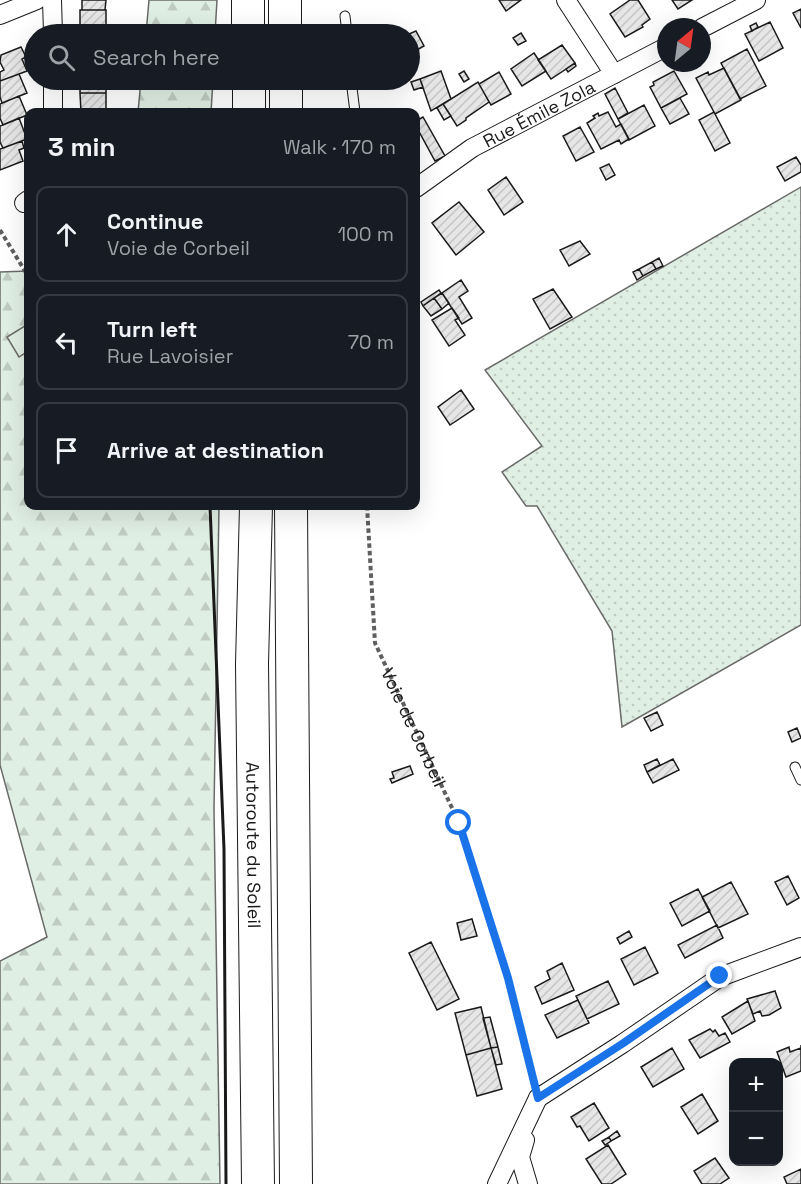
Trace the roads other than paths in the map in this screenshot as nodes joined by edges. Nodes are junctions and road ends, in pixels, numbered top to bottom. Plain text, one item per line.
1 (37, 0) edge
2 (52, 0) edge
3 (248, 0) edge
4 (285, 0) edge
5 (566, 0) edge
6 (756, 0) edge
7 (0, 15) edge
8 (345, 16) dead end
9 (711, 23) edge
10 (53, 24) edge
11 (248, 24) edge
12 (285, 24) edge
13 (346, 24) edge
14 (657, 52) edge
15 (614, 74) junction
16 (53, 90) edge
17 (249, 90) edge
18 (286, 90) edge
19 (352, 90) edge
20 (53, 108) edge
21 (249, 108) edge
22 (286, 108) edge
23 (354, 108) edge
24 (420, 185) edge
25 (256, 510) edge
26 (291, 510) edge
27 (795, 767) dead end
28 (801, 780) edge
29 (801, 947) edge
30 (538, 1098) junction
31 (258, 1184) edge
32 (296, 1184) edge
33 (496, 1184) edge
34 (528, 1184) edge

1 - 7 street
2 - 10 street
3 - 11 highway
4 - 12 highway
5 - 15 street
6 - 9 street
8 - 13 lane
14 - 15 street, Rue Émile Zola
15 - 24 street, Rue Émile Zola
16 - 20 street
17 - 21 highway
18 - 22 highway
19 - 23 lane
25 - 31 highway, Autoroute du Soleil
26 - 32 highway
27 - 28 lane
29 - 30 street
30 - 33 street
30 - 34 street

